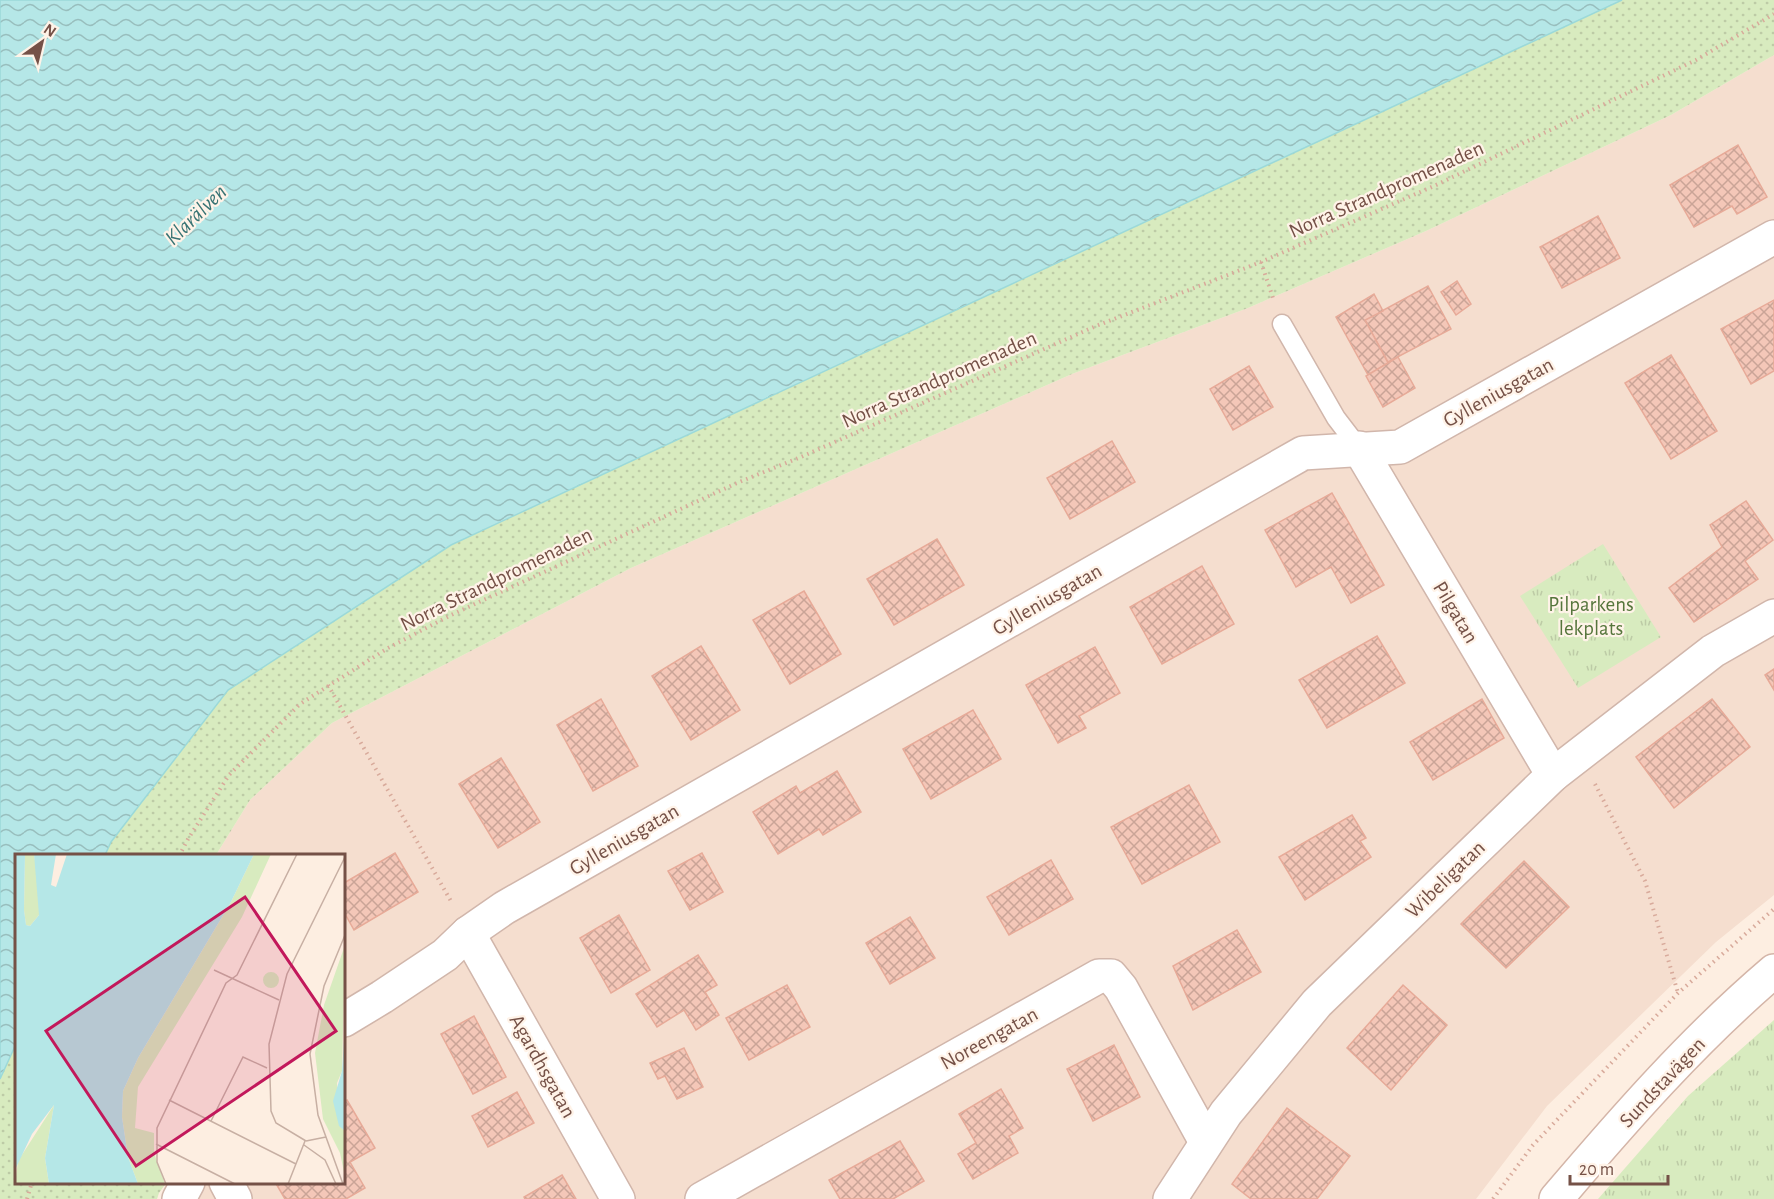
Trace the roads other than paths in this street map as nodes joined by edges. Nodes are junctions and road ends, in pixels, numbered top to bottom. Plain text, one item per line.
1 (1774, 237) edge
2 (1282, 324) road end
3 (1359, 448) junction
4 (1774, 615) edge
5 (1553, 775) junction
6 (468, 933) junction
7 (1774, 971) edge
8 (345, 1019) edge
9 (1206, 1142) junction
10 (187, 1184) edge
11 (227, 1184) edge
12 (179, 1199) edge
13 (235, 1199) edge
14 (618, 1199) edge
15 (702, 1199) edge
16 (1170, 1199) edge
17 (1556, 1199) edge

1 - 3 street, Gylleniusgatan
2 - 3 lane
3 - 5 street, Pilgatan
3 - 6 street, Gylleniusgatan
4 - 5 street, Wibeligatan
5 - 9 street, Wibeligatan
6 - 8 street, Gylleniusgatan
6 - 14 street, Agardhsgatan
7 - 17 street, Sundstavägen
9 - 15 street, Noreengatan
9 - 16 street, Wibeligatan
10 - 12 street
11 - 13 street

